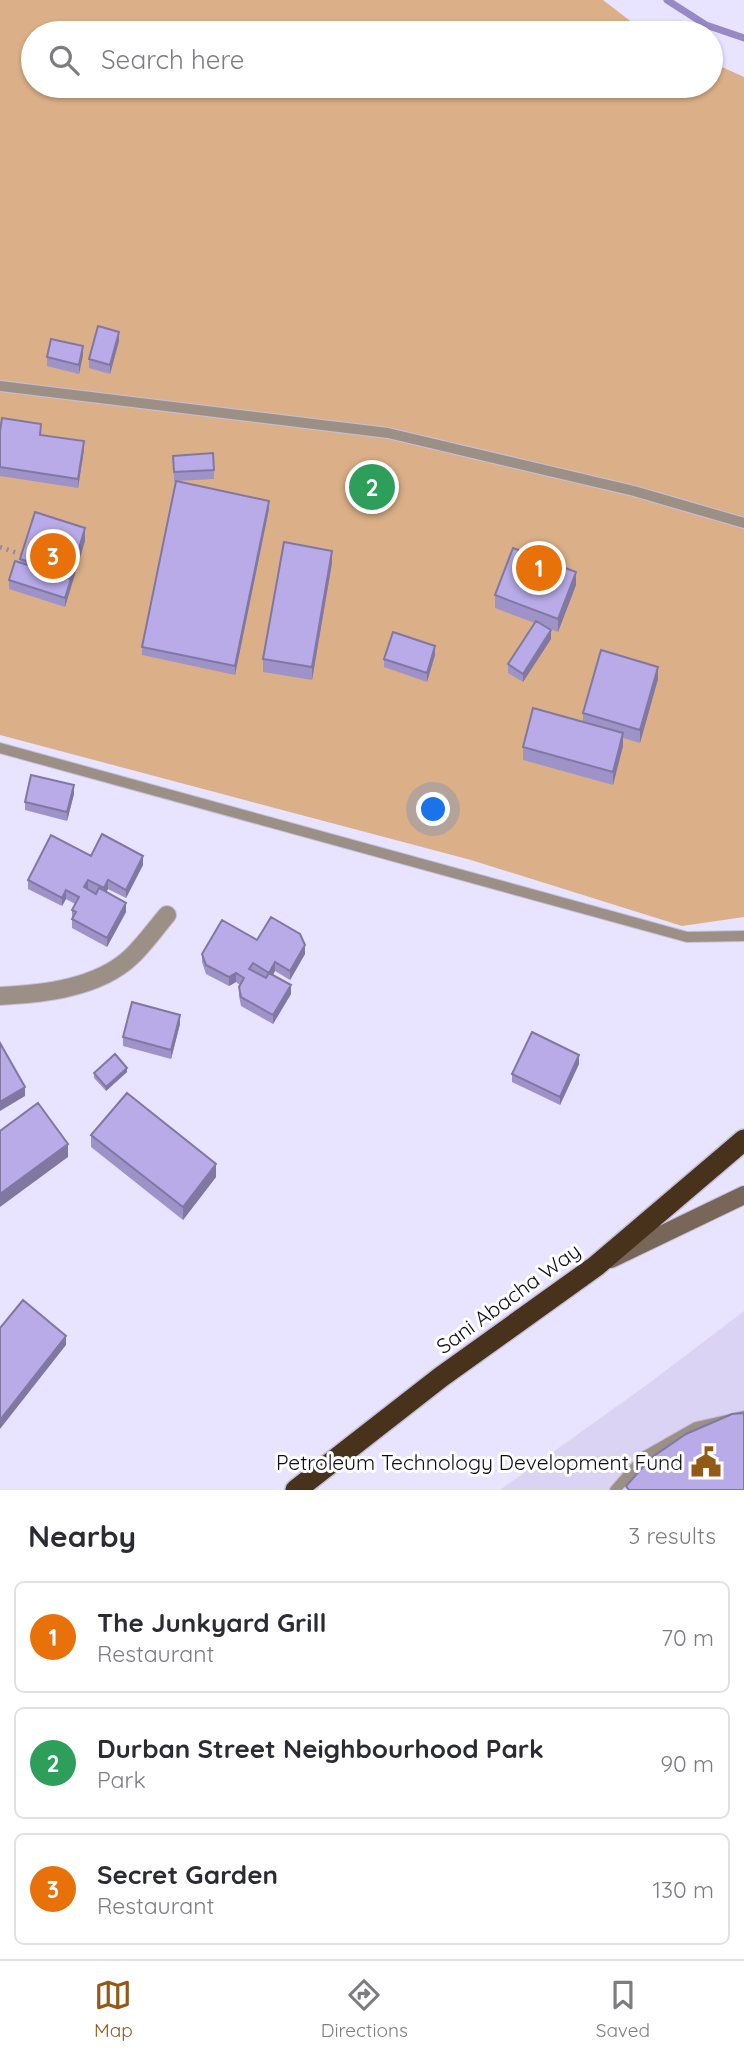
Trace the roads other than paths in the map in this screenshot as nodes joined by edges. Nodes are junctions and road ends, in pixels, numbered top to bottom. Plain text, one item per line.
1 (0, 386) edge
2 (744, 523) edge
3 (0, 748) edge
4 (167, 915) dead end
5 (744, 936) edge
6 (0, 996) edge
7 (744, 1140) edge
8 (744, 1195) edge
9 (596, 1266) junction
10 (744, 1416) edge
11 (296, 1490) edge
12 (615, 1490) edge

1 - 2 lane
3 - 5 lane
4 - 6 street
7 - 9 highway, Sani Abacha Way
8 - 9 street
9 - 11 highway, Sani Abacha Way
10 - 12 lane

